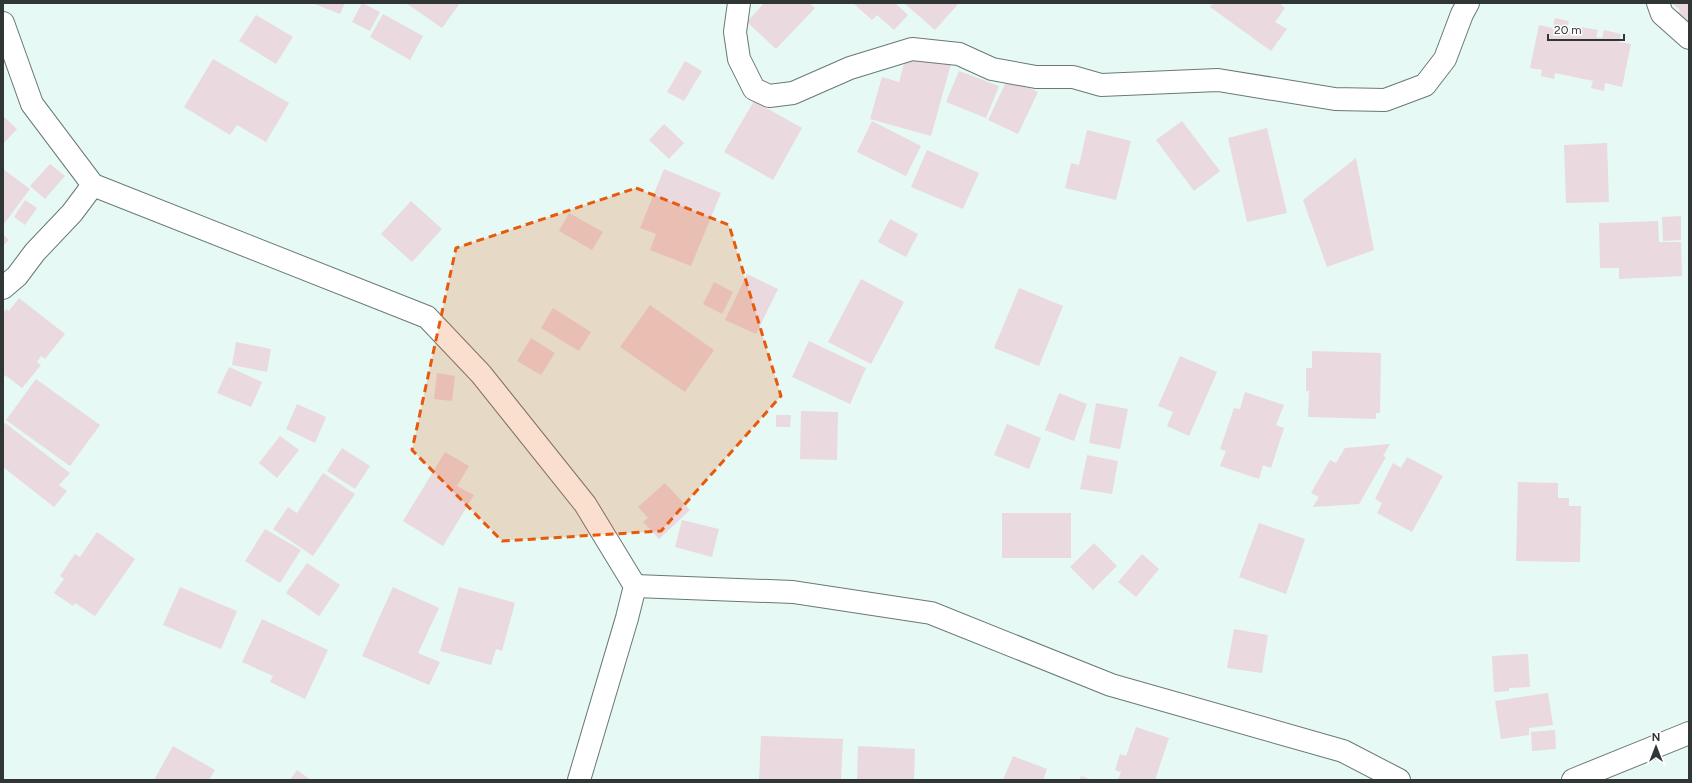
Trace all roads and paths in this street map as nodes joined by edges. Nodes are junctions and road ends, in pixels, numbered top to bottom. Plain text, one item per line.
1 (739, 3) edge
2 (1468, 3) edge
3 (1658, 3) edge
4 (3, 23) edge
5 (1689, 38) edge
6 (93, 185) junction
7 (3, 288) edge
8 (635, 586) junction
9 (1689, 733) edge
10 (579, 780) edge
11 (1399, 780) edge
12 (1573, 780) edge

1 - 2 street
3 - 5 street
4 - 6 street
6 - 7 street
6 - 8 street
8 - 10 street
8 - 11 street
9 - 12 street

